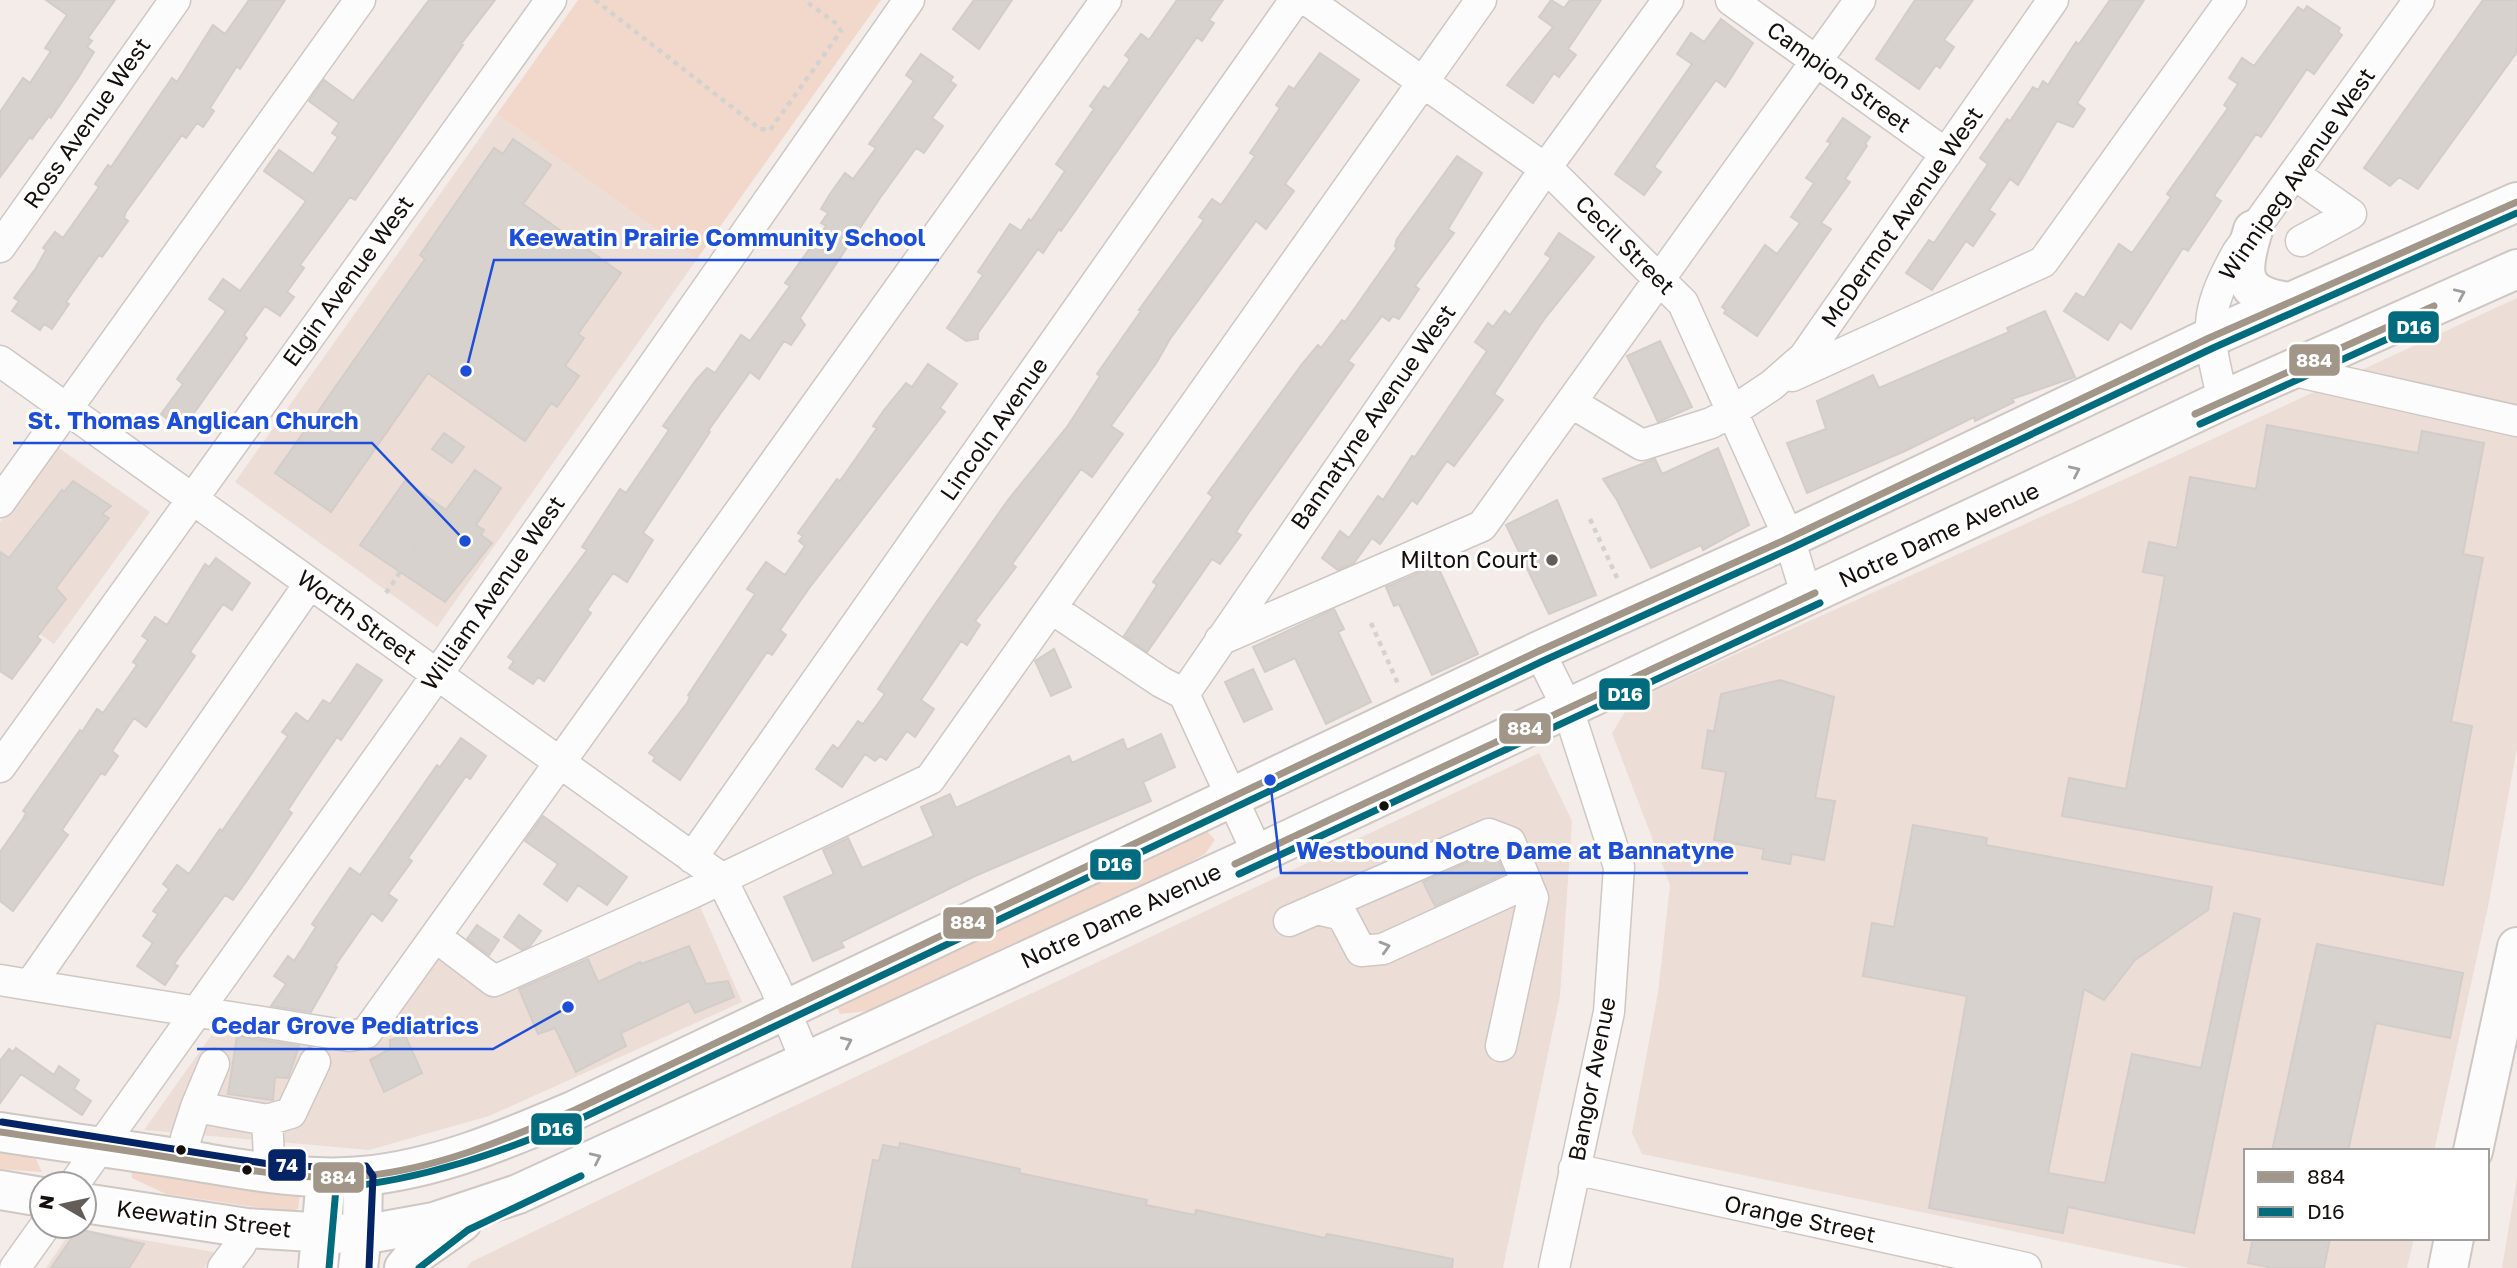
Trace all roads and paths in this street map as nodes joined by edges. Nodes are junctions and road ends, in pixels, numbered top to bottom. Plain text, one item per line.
1 (175, 0) edge
2 (360, 0) edge
3 (551, 0) edge
4 (595, 0) edge
5 (804, 0) edge
6 (909, 0) edge
7 (1106, 0) edge
8 (1295, 0) edge
9 (1307, 0) edge
10 (1481, 0) edge
11 (1668, 0) edge
12 (1731, 0) edge
13 (1860, 0) edge
14 (2053, 0) edge
15 (2231, 0) edge
16 (2418, 0) edge
17 (1817, 60) junction
18 (1422, 82) junction
19 (1946, 153) junction
20 (1545, 169) junction
21 (2294, 174) junction
22 (2517, 202) edge
23 (2253, 230) junction
24 (2301, 241) dead end
25 (0, 247) edge
26 (2517, 269) edge
27 (1661, 279) junction
28 (2289, 302) junction
29 (2208, 338) junction
30 (0, 361) edge
31 (2290, 370) junction
32 (1772, 385) junction
33 (2223, 400) junction
34 (1572, 403) junction
35 (67, 409) junction
36 (1730, 413) junction
37 (2517, 421) edge
38 (191, 498) junction
39 (0, 502) edge
40 (1590, 519) dead end
41 (425, 535) dead end
42 (1789, 538) junction
43 (310, 583) junction
44 (1620, 585) dead end
45 (386, 593) dead end
46 (1807, 597) junction
47 (1051, 608) junction
48 (1371, 623) dead end
49 (1220, 640) junction
50 (1539, 651) junction
51 (437, 674) junction
52 (1184, 694) junction
53 (1405, 698) dead end
54 (1568, 709) junction
55 (562, 764) junction
56 (0, 767) edge
57 (1231, 798) junction
58 (1258, 853) junction
59 (692, 858) junction
60 (721, 878) junction
61 (1527, 883) junction
62 (436, 936) junction
63 (2517, 947) edge
64 (0, 980) edge
65 (30, 985) junction
66 (195, 1011) junction
67 (784, 1011) junction
68 (1500, 1046) dead end
69 (806, 1061) junction
70 (315, 1062) dead end
71 (214, 1063) dead end
72 (196, 1107) junction
73 (267, 1120) junction
74 (0, 1132) edge
75 (98, 1147) junction
76 (2473, 1149) edge
77 (183, 1160) junction
78 (1574, 1169) junction
79 (83, 1170) edge
80 (270, 1174) junction
81 (363, 1176) junction
82 (326, 1178) junction
83 (0, 1190) edge
84 (28, 1195) edge
85 (488, 1204) junction
86 (98, 1205) edge
87 (247, 1227) junction
88 (36, 1240) edge
89 (2454, 1240) edge
90 (321, 1250) edge
91 (360, 1251) edge
92 (15, 1268) edge
93 (223, 1268) edge
94 (404, 1268) edge
95 (1554, 1268) edge
96 (2026, 1268) edge
97 (2448, 1268) edge

1 - 25 street, Ross Avenue West
2 - 35 street
3 - 38 street, Elgin Avenue West
4 - 5 path
6 - 51 street, William Avenue West
7 - 55 street
8 - 59 street, Lincoln Avenue
9 - 18 street, Cecil Street
10 - 18 street
11 - 20 street, Bannatyne Avenue West
12 - 17 street, Campion Street
13 - 17 street
14 - 19 street, McDermot Avenue West
15 - 32 street
16 - 21 street, Winnipeg Avenue West
17 - 19 street, Campion Street
17 - 27 street
18 - 20 street, Cecil Street
18 - 47 street
19 - 32 street, McDermot Avenue West
20 - 27 street, Cecil Street
20 - 49 street, Bannatyne Avenue West
21 - 23 street, Winnipeg Avenue West
21 - 24 street
22 - 28 main road
23 - 28 main road
23 - 29 street, Winnipeg Avenue West
31 -> 26 main road, Notre Dame Avenue
27 - 34 street
27 - 36 street, Cecil Street
28 - 29 main road
29 - 33 street, Winnipeg Avenue West
29 - 42 main road
30 - 35 street, Worth Street
31 - 33 main road, Notre Dame Avenue
31 - 37 street
32 - 36 street, McDermot Avenue West
46 -> 33 main road, Notre Dame Avenue
34 - 36 street, McDermot Avenue West
34 - 49 street
35 - 38 street, Worth Street
35 - 39 street
36 - 42 street, Cecil Street
38 - 43 street, Worth Street
38 - 56 street, Elgin Avenue West
40 - 44 path
41 - 45 path
42 - 46 street, Cecil Street
42 - 50 main road
43 - 51 street, Worth Street
43 - 65 street
46 - 54 main road, Notre Dame Avenue
47 - 52 street
47 - 60 street
48 - 53 path
49 - 52 street, Bannatyne Avenue West
50 - 54 street, Bangor Avenue
50 - 57 main road
51 - 55 street, Worth Street
51 - 66 street, William Avenue West
52 - 57 street
54 - 58 main road, Notre Dame Avenue
54 - 78 street, Bangor Avenue
55 - 59 street, Worth Street
55 - 62 street
57 - 58 street
57 - 67 main road
69 -> 58 main road, Notre Dame Avenue
59 - 60 street, Worth Street
60 - 62 street
60 - 67 street, Worth Street
61 -> 61 street
61 - 68 street
62 - 66 street
63 - 76 main road
64 - 65 street
65 - 66 street
66 - 75 street, William Avenue West
67 - 69 street, Worth Street
67 - 81 main road
85 -> 69 main road, Notre Dame Avenue
70 - 73 street
71 - 72 street
72 - 73 street
72 - 77 street
73 - 80 street
74 - 75 main road
75 - 77 main road
75 - 79 street, William Avenue West
77 - 80 main road
78 - 95 street, Bangor Avenue
78 - 96 street, Orange Street
80 - 82 main road
81 - 82 main road
81 - 91 main road
82 - 90 main road
83 - 84 main road
85 - 91 main road, Notre Dame Avenue
85 - 94 main road
86 - 87 main road, Keewatin Street
87 - 90 main road, Keewatin Street
87 - 93 street
88 - 92 street
89 - 97 main road
90 - 91 main road, Notre Dame Avenue

